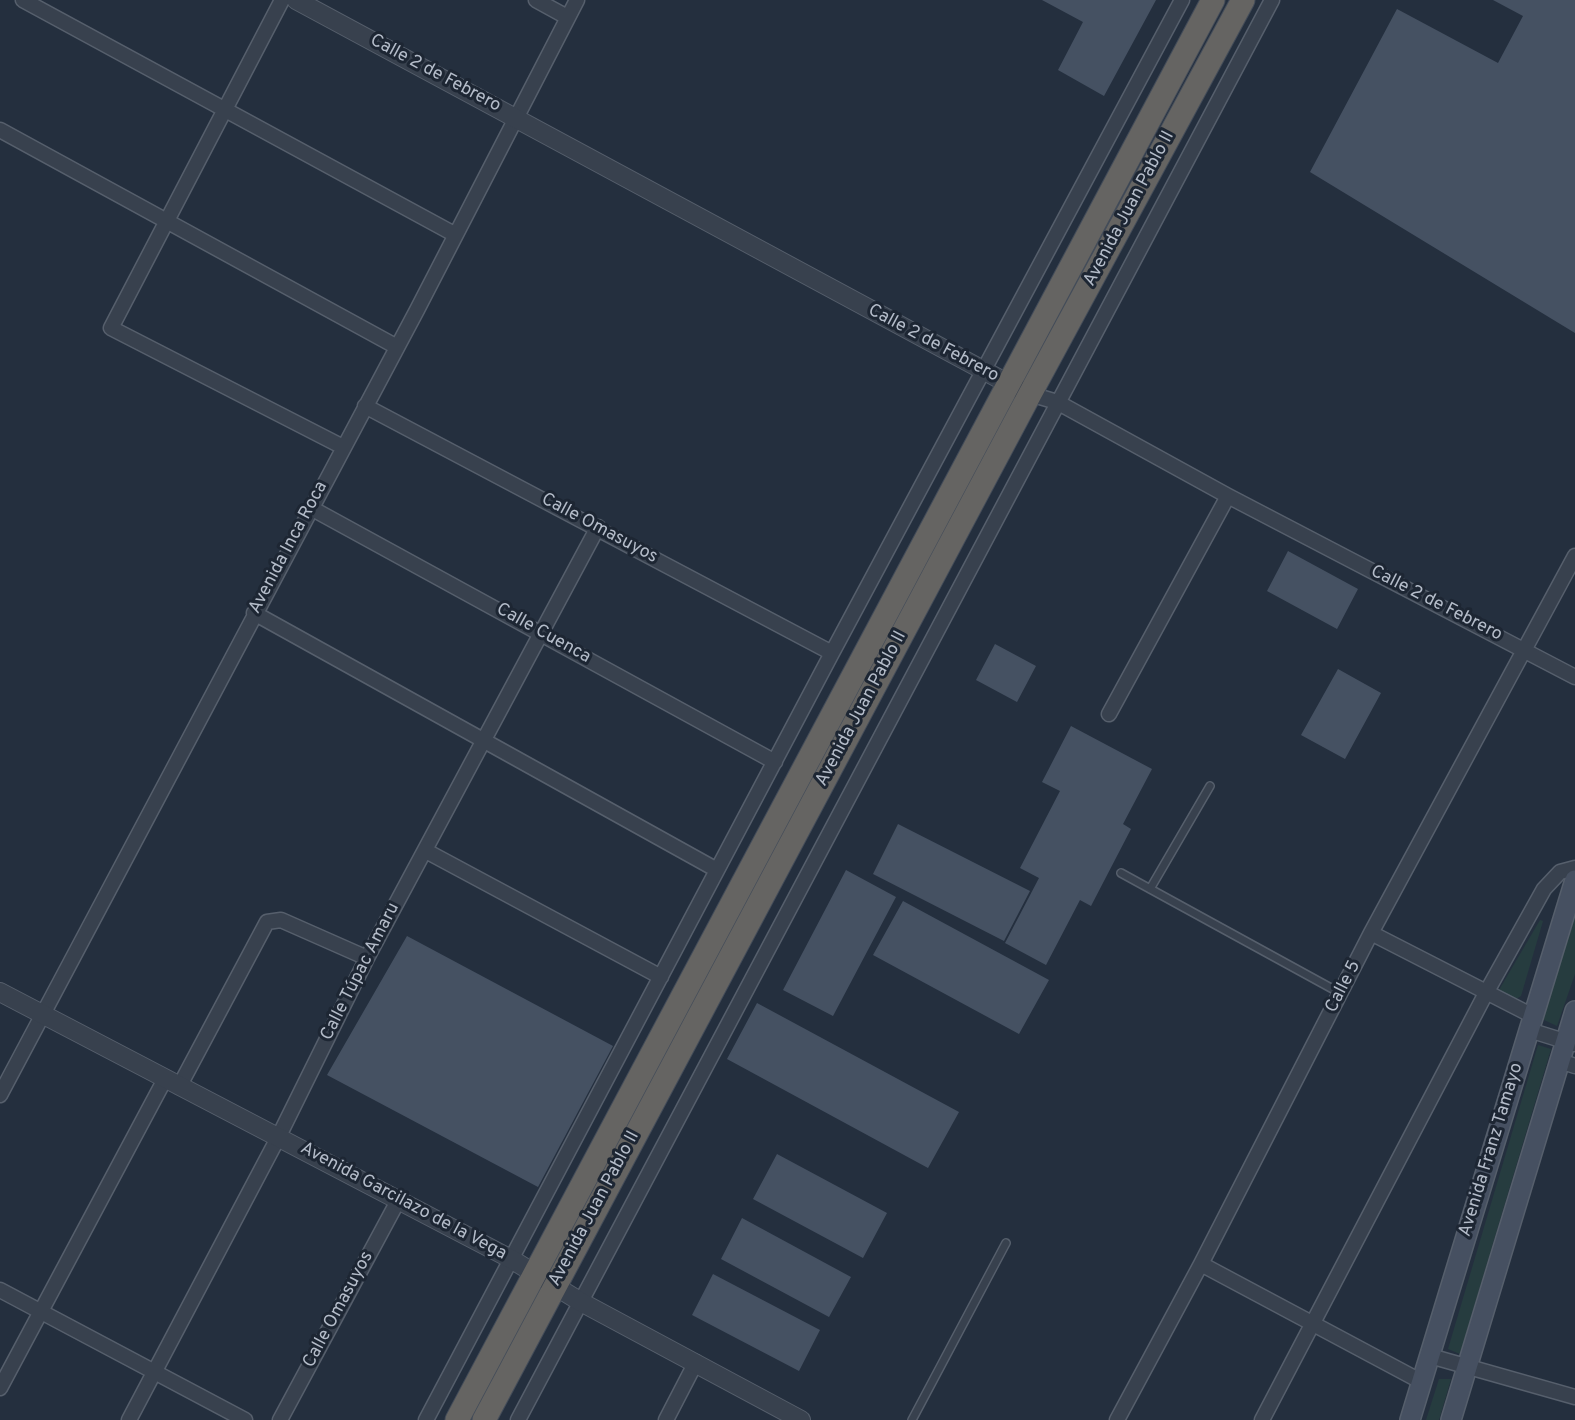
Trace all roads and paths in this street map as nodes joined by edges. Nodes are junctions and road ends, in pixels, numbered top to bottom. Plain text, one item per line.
1 (23, 0) edge
2 (282, 0) edge
3 (296, 0) edge
4 (536, 0) edge
5 (577, 0) edge
6 (1182, 0) edge
7 (1213, 0) edge
8 (1243, 0) edge
9 (1272, 0) edge
10 (567, 17) junction
11 (226, 109) junction
12 (515, 117) junction
13 (0, 130) edge
14 (165, 220) junction
15 (454, 234) junction
16 (397, 347) junction
17 (983, 372) junction
18 (1007, 384) junction
19 (1030, 394) junction
20 (1057, 402) junction
21 (365, 407) junction
22 (343, 447) junction
23 (1228, 496) junction
24 (311, 508) junction
25 (598, 527) junction
26 (1575, 556) edge
27 (254, 613) junction
28 (543, 634) junction
29 (1523, 648) junction
30 (832, 653) junction
31 (1575, 677) edge
32 (1109, 714) dead end
33 (484, 741) junction
34 (775, 762) junction
35 (1210, 786) dead end
36 (426, 851) junction
37 (1575, 868) edge
38 (717, 870) junction
39 (1121, 873) dead end
40 (1575, 880) edge
41 (1150, 889) junction
42 (1371, 933) junction
43 (366, 958) junction
44 (661, 977) junction
45 (0, 992) edge
46 (1486, 993) junction
47 (1340, 994) junction
48 (1575, 1011) edge
49 (44, 1015) junction
50 (1531, 1023) junction
51 (1570, 1043) edge
52 (1567, 1064) edge
53 (172, 1083) junction
54 (0, 1095) edge
55 (279, 1136) junction
56 (399, 1199) junction
57 (1006, 1243) dead end
58 (511, 1259) junction
59 (1202, 1264) junction
60 (533, 1276) junction
61 (554, 1287) junction
62 (0, 1290) edge
63 (580, 1303) junction
64 (41, 1312) junction
65 (1312, 1325) junction
66 (1430, 1356) junction
67 (696, 1362) junction
68 (1468, 1365) junction
69 (155, 1373) junction
70 (1422, 1382) junction
71 (0, 1388) edge
72 (1575, 1397) edge
73 (798, 1419) edge
74 (129, 1420) edge
75 (245, 1420) edge
76 (280, 1420) edge
77 (426, 1420) edge
78 (457, 1420) edge
79 (484, 1420) edge
80 (518, 1420) edge
81 (666, 1420) edge
82 (912, 1420) edge
83 (1117, 1420) edge
84 (1262, 1420) edge
85 (1410, 1420) edge
86 (1451, 1420) edge

1 - 11 street
2 - 11 street
3 - 12 street, Calle 2 de Febrero
4 - 10 street
5 - 10 street, Avenida Inca Roca
6 - 17 street
7 - 18 highway, Avenida Juan Pablo II
8 - 19 highway, Avenida Juan Pablo II
9 - 20 street, Avenida Juan Pablo II
10 - 12 street, Avenida Inca Roca
11 - 14 street
11 - 15 street
12 - 15 street, Avenida Inca Roca
12 - 17 street, Calle 2 de Febrero
13 - 14 street
14 - 16 street
14 - 22 street
15 - 16 street, Avenida Inca Roca
16 - 21 street, Avenida Inca Roca
17 - 18 street, Calle 2 de Febrero
17 - 30 street
18 - 19 street, Calle 2 de Febrero
18 - 60 highway, Avenida Juan Pablo II
19 - 20 street, Calle 2 de Febrero
19 - 61 highway, Avenida Juan Pablo II
20 - 23 street, Calle 2 de Febrero
20 - 63 street, Avenida Juan Pablo II
21 - 22 street, Avenida Inca Roca
21 - 25 street, Calle Omasuyos
22 - 24 street, Avenida Inca Roca
23 - 29 street, Calle 2 de Febrero
23 - 32 street
24 - 27 street, Avenida Inca Roca
24 - 28 street, Calle Cuenca
25 - 28 street, Calle Túpac Amaru
25 - 30 street, Calle Omasuyos
26 - 29 street, Calle 5
27 - 33 street
27 - 49 street, Avenida Inca Roca
28 - 33 street, Calle Túpac Amaru
28 - 34 street, Calle Cuenca
29 - 31 street, Calle 2 de Febrero
29 - 42 street, Calle 5
30 - 34 street
33 - 36 street, Calle Túpac Amaru
33 - 38 street
34 - 38 street
35 - 41 lane
36 - 43 street, Calle Túpac Amaru
36 - 44 street
37 - 46 street
38 - 44 street
39 - 41 lane
40 - 50 main road, Avenida Franz Tamayo
41 - 47 lane
42 - 46 street
42 - 47 street, Calle 5
43 - 53 street
43 - 55 street, Calle Túpac Amaru
44 - 58 street
45 - 49 street, Avenida Garcilazo de la Vega
46 - 50 street
46 - 65 street
47 - 59 street, Calle 5
48 - 51 main road
49 - 53 street, Avenida Garcilazo de la Vega
49 - 54 street, Avenida Inca Roca
50 - 51 street
50 - 66 main road, Avenida Franz Tamayo
51 - 52 main road
52 - 68 main road
53 - 55 street, Avenida Garcilazo de la Vega
53 - 64 street
55 - 56 street, Avenida Garcilazo de la Vega
55 - 69 street, Calle Túpac Amaru
56 - 58 street, Avenida Garcilazo de la Vega
56 - 76 street, Calle Omasuyos
57 - 82 lane
58 - 60 street, Avenida Garcilazo de la Vega
58 - 77 street
59 - 65 street
59 - 83 street, Calle 5
60 - 61 street, Avenida Garcilazo de la Vega
60 - 78 highway, Avenida Juan Pablo II
61 - 63 street, Avenida Garcilazo de la Vega
61 - 79 highway, Avenida Juan Pablo II
62 - 64 street
63 - 67 street, Avenida Garcilazo de la Vega
63 - 80 street, Avenida Juan Pablo II
64 - 69 street
64 - 71 street
65 - 70 street
65 - 84 street
66 - 68 street
66 - 70 main road, Avenida Franz Tamayo
67 - 73 street, Avenida Garcilazo de la Vega
67 - 81 street
68 - 72 street
68 - 86 main road
69 - 74 street, Calle Túpac Amaru
69 - 75 street
70 - 85 main road, Avenida Franz Tamayo

